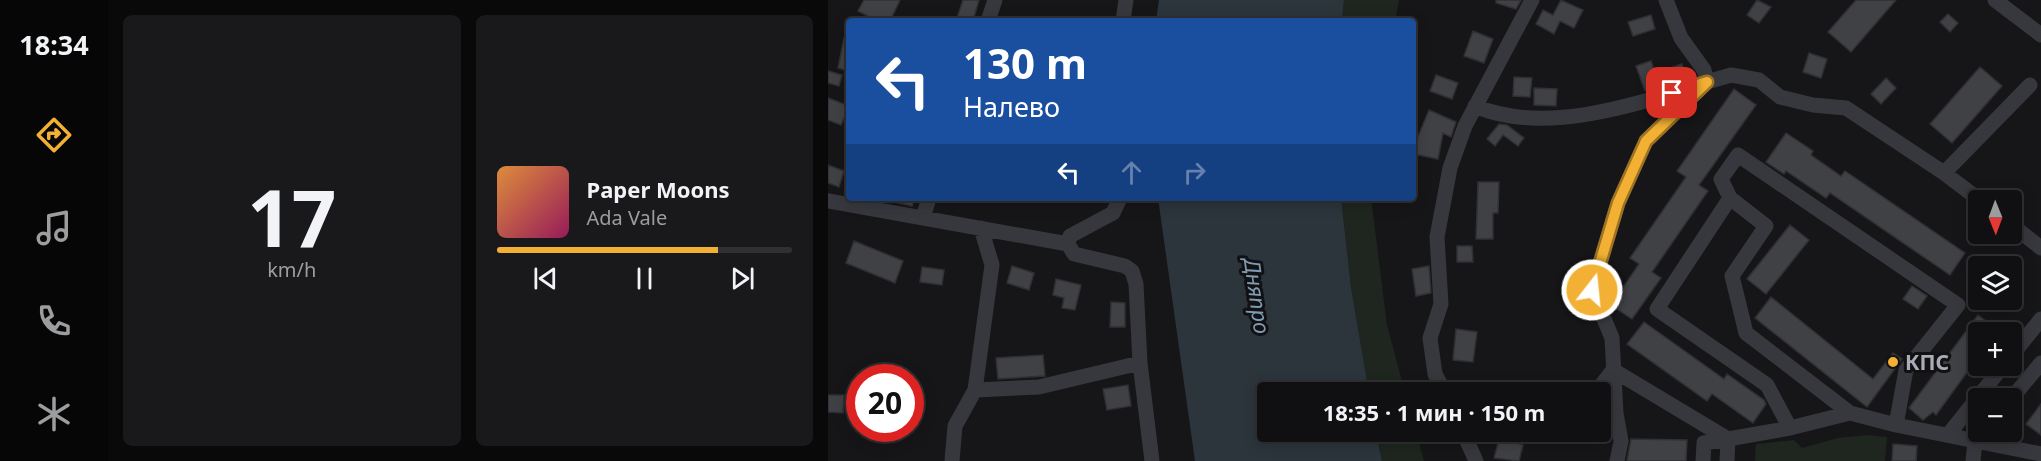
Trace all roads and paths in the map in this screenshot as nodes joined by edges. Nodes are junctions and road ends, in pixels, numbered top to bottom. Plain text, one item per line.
1 (995, 0) edge
2 (1126, 0) edge
3 (1532, 0) edge
4 (1666, 0) edge
5 (1995, 0) edge
6 (989, 18) edge
7 (1123, 18) edge
8 (2041, 34) edge
9 (1707, 82) junction
10 (2030, 85) dead end
11 (1475, 106) junction
12 (1944, 173) junction
13 (1968, 191) edge
14 (1730, 198) junction
15 (828, 201) edge
16 (928, 201) edge
17 (1119, 201) edge
18 (923, 218) junction
19 (981, 228) junction
20 (2022, 233) edge
21 (1068, 244) junction
22 (2041, 248) edge
23 (2041, 319) edge
24 (2022, 343) edge
25 (1140, 363) junction
26 (2041, 363) edge
27 (1613, 370) junction
28 (1995, 376) edge
29 (1439, 382) edge
30 (1604, 382) edge
31 (2020, 388) edge
32 (975, 390) junction
33 (1850, 413) junction
34 (1896, 425) junction
35 (1790, 428) junction
36 (1948, 435) junction
37 (1968, 436) edge
38 (1728, 439) junction
39 (1471, 442) edge
40 (1979, 442) edge
41 (1998, 442) edge
42 (2041, 454) edge
43 (952, 461) edge
44 (1152, 461) edge
45 (1476, 461) edge
46 (1617, 461) edge
47 (1703, 461) edge
48 (1727, 461) edge
49 (1973, 461) edge

1 - 6 street
2 - 7 street
3 - 11 street
4 - 9 street
5 - 8 street
9 - 11 street
9 - 12 street
9 - 27 street
10 - 12 street
11 - 29 street
12 - 13 street
14 - 33 street
14 - 34 street
14 - 35 street
15 - 18 street
16 - 18 street
17 - 21 street
18 - 19 street
19 - 21 street
19 - 32 street
20 - 22 street
21 - 25 street
23 - 24 street
25 - 32 street
25 - 44 street
26 - 31 street
27 - 30 street
27 - 38 street
27 - 46 street
28 - 36 street
32 - 43 street
33 - 34 street
33 - 35 street
34 - 36 street
35 - 38 street
36 - 37 street
38 - 47 street
38 - 48 street
39 - 45 street
40 - 49 street
41 - 42 street

